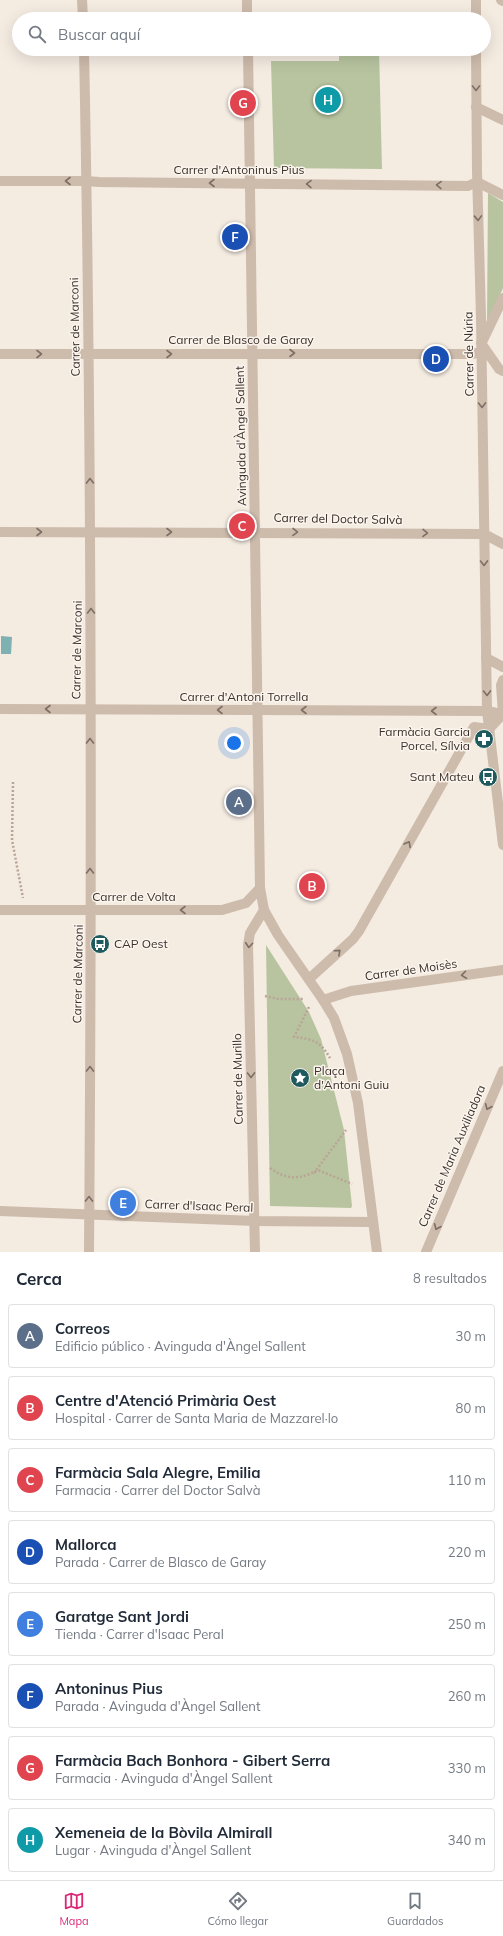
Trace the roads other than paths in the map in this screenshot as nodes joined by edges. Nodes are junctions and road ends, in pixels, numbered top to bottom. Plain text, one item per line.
1 (82, 0) edge
2 (247, 0) edge
3 (476, 0) edge
4 (83, 12) edge
5 (247, 12) edge
6 (476, 12) edge
7 (84, 56) edge
8 (248, 56) edge
9 (476, 56) edge
10 (476, 107) junction
11 (503, 120) edge
12 (86, 180) junction
13 (0, 181) edge
14 (477, 182) junction
15 (251, 183) junction
16 (503, 195) edge
17 (503, 298) edge
18 (481, 348) junction
19 (0, 354) edge
20 (88, 354) junction
21 (253, 354) junction
22 (501, 370) edge
23 (482, 380) junction
24 (0, 532) edge
25 (91, 532) junction
26 (256, 532) junction
27 (484, 534) junction
28 (503, 544) edge
29 (486, 658) junction
30 (503, 667) edge
31 (503, 680) edge
32 (0, 709) edge
33 (89, 709) junction
34 (258, 710) junction
35 (487, 711) junction
36 (503, 714) edge
37 (489, 729) junction
38 (503, 845) edge
39 (260, 888) junction
40 (0, 910) edge
41 (92, 910) junction
42 (264, 910) junction
43 (503, 970) edge
44 (310, 979) junction
45 (324, 1000) junction
46 (503, 1071) edge
47 (0, 1211) edge
48 (89, 1215) junction
49 (255, 1221) junction
50 (373, 1222) junction
51 (89, 1252) edge
52 (255, 1252) edge
53 (377, 1252) edge
54 (426, 1252) edge

1 - 4 street
2 - 5 street
3 - 6 street
7 - 12 street, Carrer de Marconi
8 - 15 street, Avinguda d'Àngel Sallent
9 -> 10 street, Carrer de Núria
10 - 11 street
10 - 14 street, Carrer de Núria
12 -> 13 street, Carrer d'Antoninus Pius
15 -> 12 street, Carrer d'Antoninus Pius
12 - 20 street, Carrer de Marconi
14 -> 15 street, Carrer d'Antoninus Pius
14 - 16 street
14 -> 18 street, Carrer de Núria
15 - 21 street, Avinguda d'Àngel Sallent
17 - 18 street
21 -> 18 street, Carrer de Blasco de Garay
18 - 22 street
18 - 23 street, Carrer de Núria
19 -> 20 street, Carrer de Blasco de Garay
20 -> 21 street, Carrer de Blasco de Garay
25 -> 20 street, Carrer de Marconi
21 - 26 street, Avinguda d'Àngel Sallent
22 - 23 street
23 -> 27 street, Carrer de Núria
24 -> 25 street, Carrer del Doctor Salvà
25 -> 26 street, Carrer del Doctor Salvà
33 -> 25 street, Carrer de Marconi
26 -> 27 street, Carrer del Doctor Salvà
26 - 34 street, Avinguda d'Àngel Sallent
27 - 28 street
27 -> 29 street, Carrer de Núria
29 - 30 street
29 -> 35 street, Carrer de Núria
31 - 36 street
33 -> 32 street, Carrer d'Antoni Torrella
34 -> 33 street, Carrer d'Antoni Torrella
41 -> 33 street, Carrer de Marconi
35 -> 34 street, Carrer d'Antoni Torrella
34 - 39 street, Avinguda d'Àngel Sallent
35 - 36 street, Carrer d'Antoni Torrella
35 - 37 street, Carrer de Núria
36 - 37 street
37 - 38 street, Carrer de Núria
44 -> 37 street
39 -> 41 street, Carrer de Volta
39 - 42 street, Avinguda d'Àngel Sallent
40 - 41 street, Carrer de Volta
48 -> 41 street, Carrer de Marconi
42 - 44 street, Avinguda d'Àngel Sallent
42 -> 49 street, Carrer de Murillo
43 -> 45 street, Carrer de Moisès
44 - 45 street, Avinguda d'Àngel Sallent
45 - 50 street, Avinguda d'Àngel Sallent
46 -> 54 street, Carrer de Maria Auxiliadora
47 - 48 street, Carrer d'Isaac Peral
48 - 49 street, Carrer d'Isaac Peral
48 - 51 street, Carrer de Marconi
49 - 50 street, Carrer d'Isaac Peral
49 - 52 street, Carrer de Murillo
50 - 53 street, Avinguda d'Àngel Sallent

